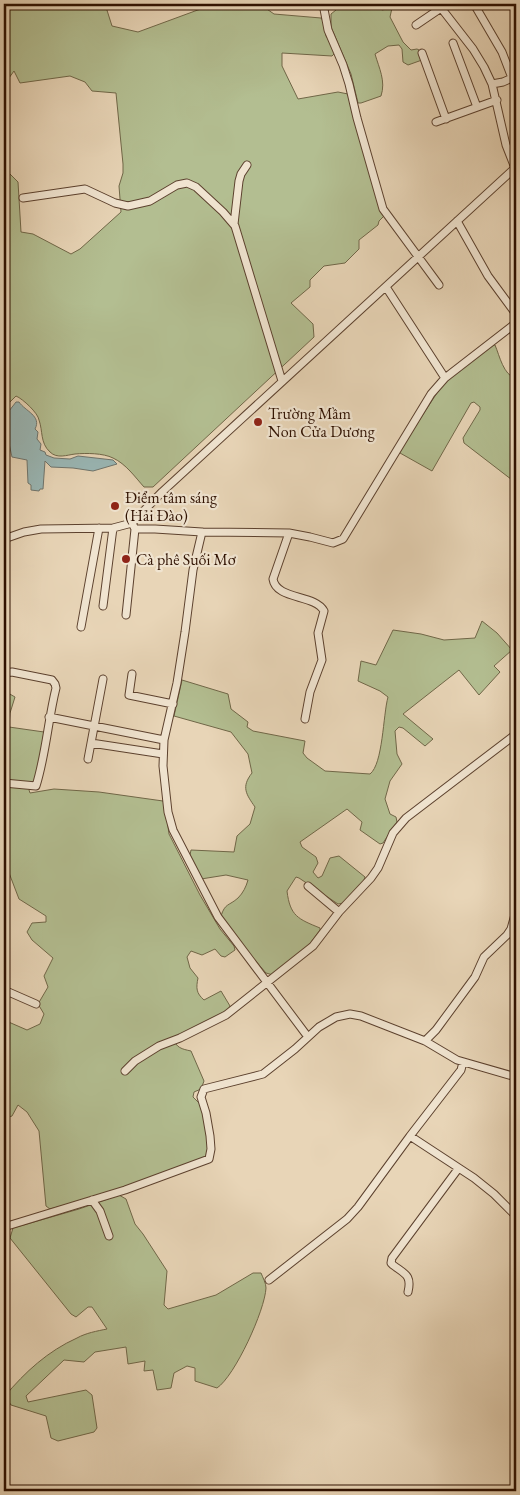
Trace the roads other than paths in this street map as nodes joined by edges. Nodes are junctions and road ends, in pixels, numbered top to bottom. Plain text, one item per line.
1 (323, 4) edge
2 (474, 4) edge
3 (439, 6) edge
4 (416, 26) dead end
5 (453, 43) dead end
6 (422, 53) dead end
7 (514, 78) edge
8 (492, 84) junction
9 (496, 100) junction
10 (477, 107) junction
11 (446, 119) junction
12 (436, 122) dead end
13 (248, 165) dead end
14 (516, 167) edge
15 (22, 198) dead end
16 (457, 221) junction
17 (234, 224) junction
18 (418, 256) junction
19 (439, 285) dead end
20 (386, 287) junction
21 (516, 314) edge
22 (516, 323) edge
23 (445, 378) junction
24 (282, 381) junction
25 (133, 526) junction
26 (99, 528) junction
27 (113, 528) junction
28 (202, 532) junction
29 (289, 533) junction
30 (4, 538) edge
31 (103, 606) dead end
32 (126, 615) dead end
33 (81, 628) dead end
34 (4, 673) edge
35 (132, 674) dead end
36 (103, 679) dead end
37 (172, 704) junction
38 (49, 717) junction
39 (304, 719) dead end
40 (94, 726) junction
41 (516, 734) edge
42 (164, 740) junction
43 (91, 743) junction
44 (163, 754) junction
45 (88, 759) dead end
46 (4, 783) edge
47 (308, 886) dead end
48 (339, 912) junction
49 (516, 912) edge
50 (267, 983) junction
51 (4, 990) edge
52 (36, 1004) dead end
53 (308, 1037) junction
54 (425, 1042) junction
55 (463, 1062) junction
56 (125, 1070) dead end
57 (516, 1077) edge
58 (410, 1136) junction
59 (458, 1169) junction
60 (92, 1200) junction
61 (516, 1216) edge
62 (4, 1227) edge
63 (109, 1236) dead end
64 (269, 1280) dead end
65 (408, 1292) dead end

1 - 18 street
2 - 7 street
3 - 4 street
3 - 8 street
5 - 10 street
6 - 11 street
7 - 8 street
8 - 9 street
9 - 10 street
9 - 14 street
10 - 11 street
11 - 12 street
13 - 17 street
14 - 16 street
15 - 17 street
16 - 18 street
16 - 21 street
17 - 24 street
18 - 19 street
18 - 20 street
20 - 23 street
20 - 24 street
22 - 23 street
23 - 29 street
24 - 25 street
25 - 27 street
25 - 28 street
25 - 32 street
26 - 27 street
26 - 30 street
26 - 33 street
27 - 31 street
28 - 29 street
28 - 37 street
29 - 39 street
34 - 38 street
35 - 37 street
36 - 40 street
37 - 42 street
38 - 40 street
38 - 46 street
40 - 42 street
40 - 43 street
41 - 48 street
42 - 44 street
43 - 44 street
43 - 45 street
44 - 50 street
47 - 48 street
48 - 50 street
49 - 54 street
50 - 53 street
50 - 56 street
51 - 52 street
53 - 54 street
53 - 60 street
54 - 55 street
55 - 57 street
55 - 58 street
58 - 59 street
58 - 64 street
59 - 61 street
59 - 65 street
60 - 62 street
60 - 63 street

